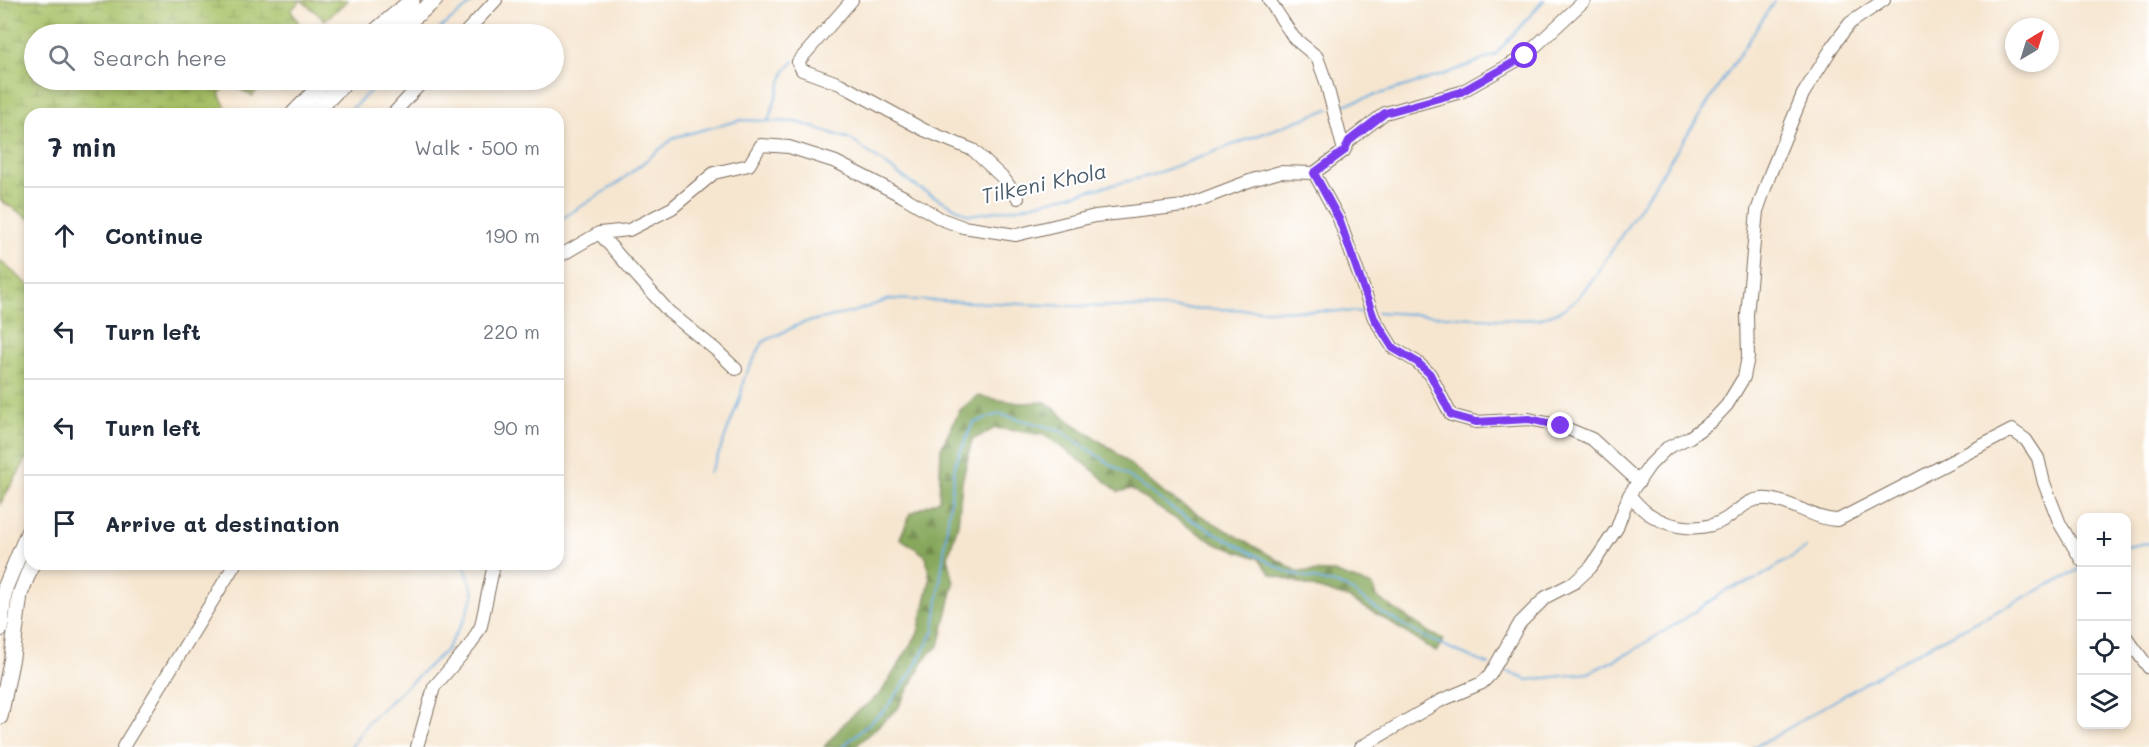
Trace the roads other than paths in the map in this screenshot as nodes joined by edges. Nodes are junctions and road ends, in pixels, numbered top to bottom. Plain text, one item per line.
1 (412, 0) edge
2 (435, 0) edge
3 (496, 0) edge
4 (852, 0) edge
5 (1269, 0) edge
6 (1586, 0) edge
7 (1884, 0) edge
8 (384, 24) edge
9 (406, 24) edge
10 (474, 24) edge
11 (316, 90) edge
12 (337, 90) edge
13 (415, 90) edge
14 (299, 108) edge
15 (320, 108) edge
16 (398, 108) edge
17 (1344, 151) junction
18 (1314, 173) junction
19 (1018, 198) dead end
20 (599, 233) junction
21 (564, 253) edge
22 (736, 369) dead end
23 (1639, 482) junction
24 (1629, 495) junction
25 (24, 542) edge
26 (2077, 553) edge
27 (30, 570) edge
28 (231, 570) edge
29 (493, 570) edge
30 (0, 629) edge
31 (2131, 643) edge
32 (2149, 668) edge
33 (0, 717) edge
34 (123, 747) edge
35 (417, 747) edge
36 (1361, 747) edge

1 - 8 main road
2 - 9 main road
3 - 10 street
4 - 19 street
5 - 17 street
6 - 17 street
7 - 23 street
11 - 14 main road
12 - 15 main road
13 - 16 street
17 - 18 street
18 - 20 street
18 - 23 street
20 - 21 street
20 - 22 street
23 - 24 street
24 - 26 street
24 - 36 street
25 - 30 main road
27 - 33 main road
28 - 34 street
29 - 35 street
31 - 32 street

